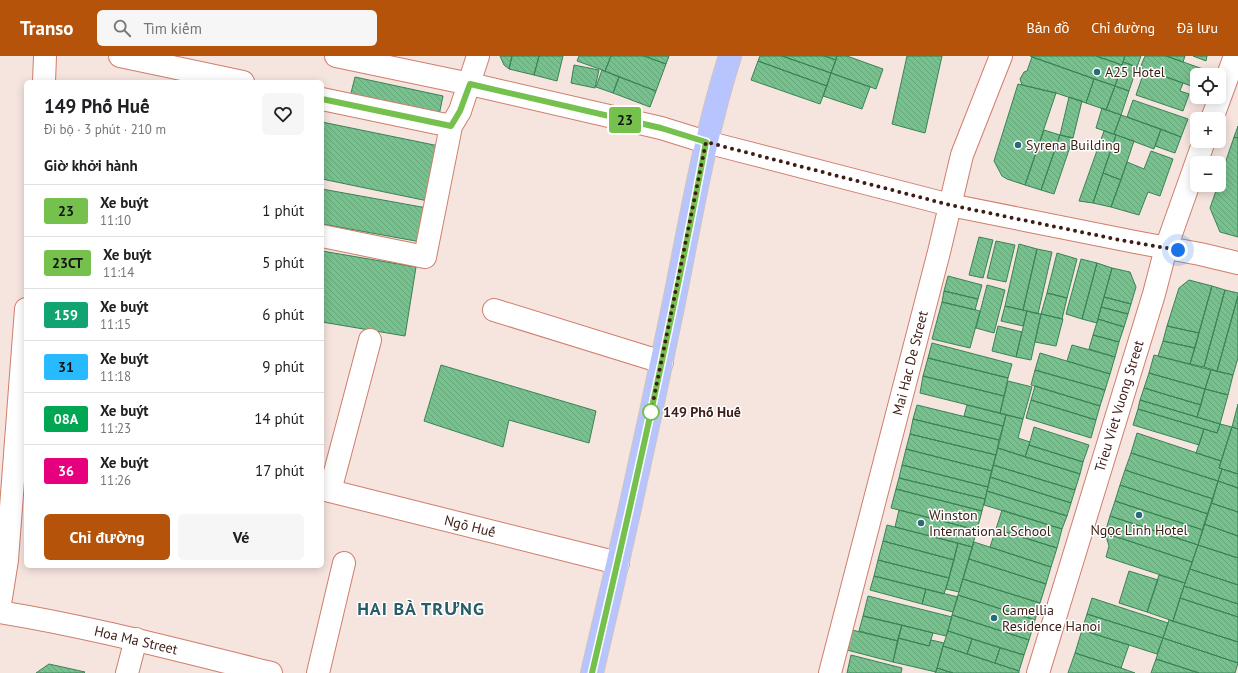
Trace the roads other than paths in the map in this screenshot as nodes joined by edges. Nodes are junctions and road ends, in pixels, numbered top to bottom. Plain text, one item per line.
1 (45, 56) edge
2 (120, 56) edge
3 (336, 56) edge
4 (478, 56) edge
5 (730, 56) edge
6 (1001, 56) edge
7 (1235, 56) edge
8 (44, 80) edge
9 (234, 80) edge
10 (470, 84) junction
11 (324, 99) edge
12 (1215, 112) edge
13 (451, 126) junction
14 (706, 142) junction
15 (1202, 148) edge
16 (950, 205) junction
17 (324, 236) edge
18 (1166, 248) junction
19 (1238, 263) edge
20 (494, 310) dead end
21 (370, 340) dead end
22 (24, 362) edge
23 (662, 362) junction
24 (22, 414) edge
25 (326, 490) edge
26 (344, 563) dead end
27 (618, 563) junction
28 (0, 604) edge
29 (0, 612) edge
30 (136, 639) junction
31 (127, 673) edge
32 (271, 673) edge
33 (318, 673) edge
34 (592, 673) edge
35 (830, 673) edge
36 (1038, 673) edge

1 - 8 street
2 - 9 street
3 - 10 street
4 - 10 street
5 - 14 main road
6 - 16 street, Mai Hac De Street
7 - 12 street
10 - 13 street
10 - 14 street
11 - 13 street
13 - 17 street
14 - 16 street
14 - 23 main road
15 - 18 street, Trieu Viet Vuong Street
16 - 18 street
16 - 35 street, Mai Hac De Street
18 - 19 street
18 - 36 street, Trieu Viet Vuong Street
20 - 23 street
21 - 25 street
22 - 24 street
23 - 27 main road
24 - 28 street
25 - 27 street, Ngõ Huế
26 - 33 street
27 - 34 main road
29 - 30 street, Hoa Ma Street
30 - 31 street
30 - 32 street, Hoa Ma Street

